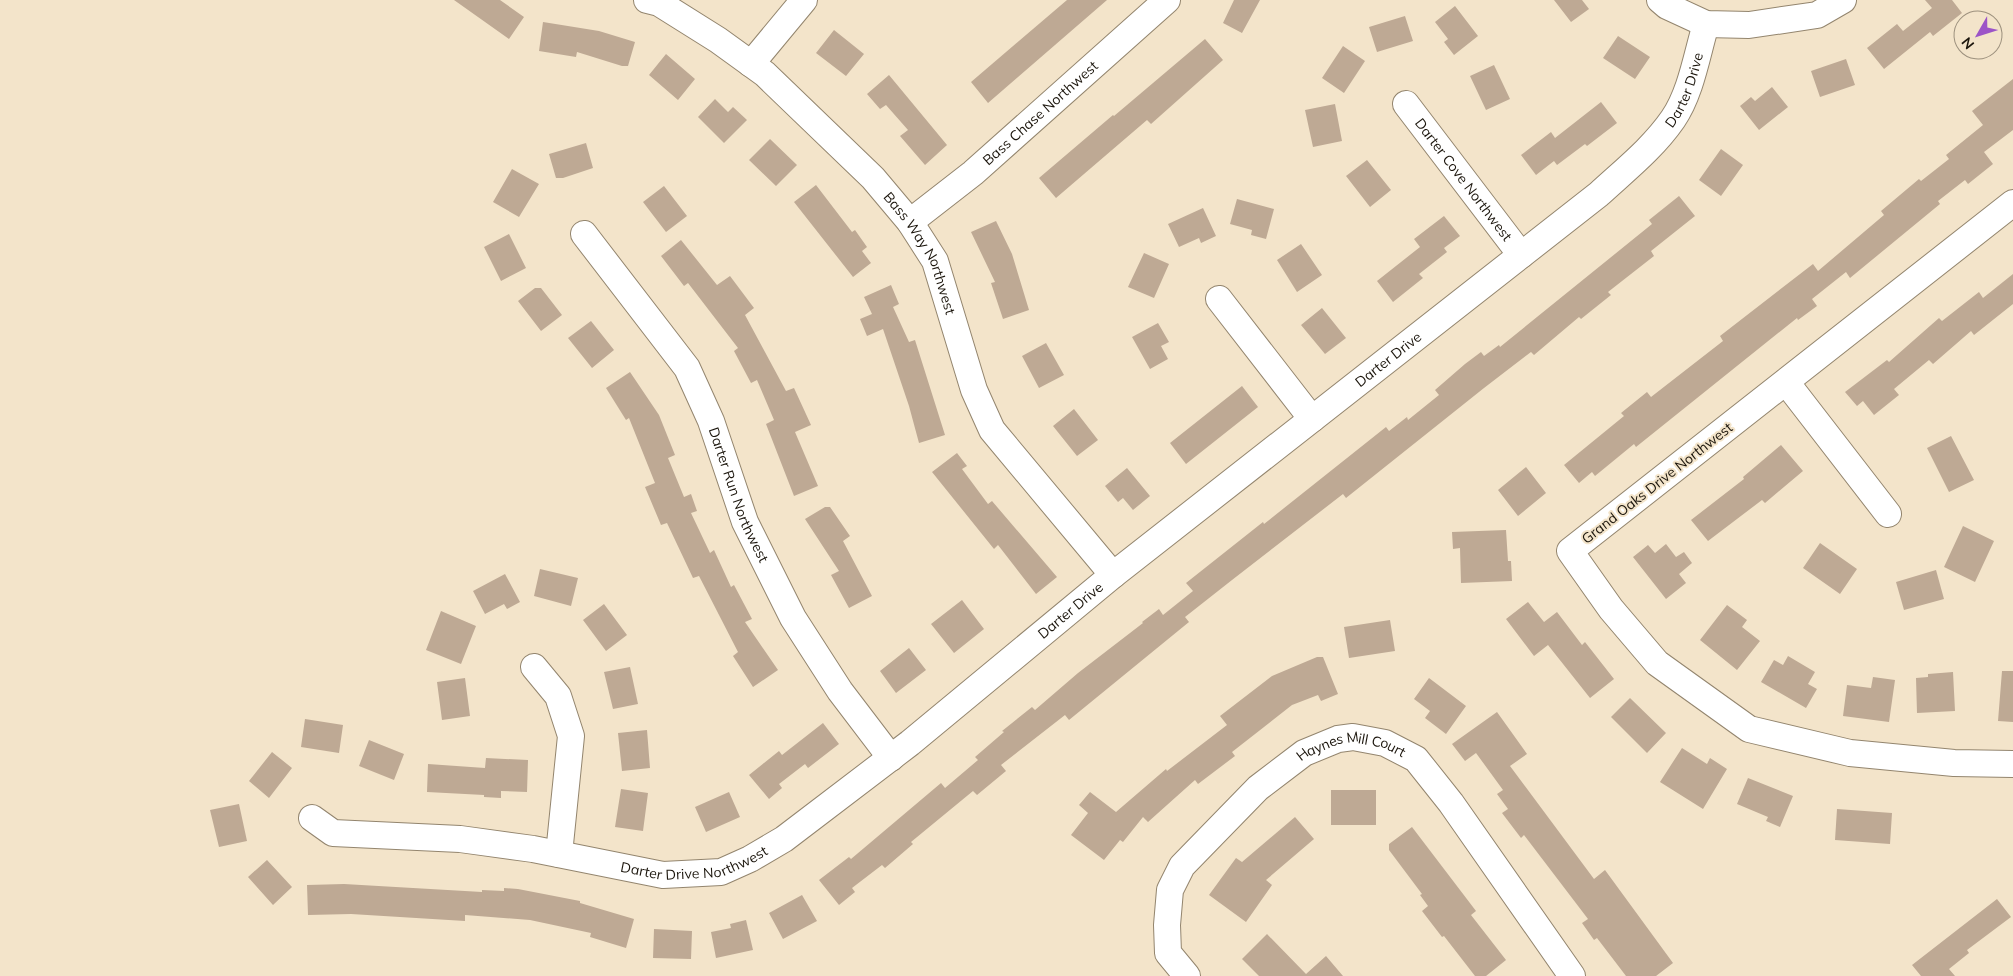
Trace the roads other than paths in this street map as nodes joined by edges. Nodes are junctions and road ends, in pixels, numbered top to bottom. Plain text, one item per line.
1 (647, 0) edge
2 (804, 0) edge
3 (1167, 0) edge
4 (1660, 0) edge
5 (1843, 0) edge
6 (1706, 24) junction
7 (751, 64) junction
8 (1406, 104) dead end
9 (2013, 202) edge
10 (910, 222) junction
11 (584, 234) dead end
12 (1521, 255) junction
13 (1219, 299) dead end
14 (1786, 382) junction
15 (1312, 419) junction
16 (1888, 514) dead end
17 (1113, 574) junction
18 (1017, 655) joint
19 (534, 667) dead end
20 (891, 758) junction
21 (2013, 764) edge
22 (312, 818) dead end
23 (559, 854) junction
24 (1187, 976) edge
25 (1572, 976) edge

1 - 7 street, Bass Way Northwest
2 - 7 street
3 - 10 street, Bass Chase Northwest
4 - 6 street
5 - 6 street
6 - 12 street, Darter Drive
7 - 10 street, Bass Way Northwest
8 - 12 street, Darter Cove Northwest
9 - 14 street, Grand Oaks Drive Northwest
10 - 17 street, Bass Way Northwest
11 - 20 street, Darter Run Northwest
12 - 15 street, Darter Drive
13 - 15 street
14 - 16 street
14 - 21 street, Grand Oaks Drive Northwest
15 - 17 street, Darter Drive
17 - 18 street, Darter Drive
18 - 20 street, Darter Drive Northwest
19 - 23 street
20 - 23 street, Darter Drive Northwest
22 - 23 street, Darter Drive Northwest
24 - 25 street, Haynes Mill Court

